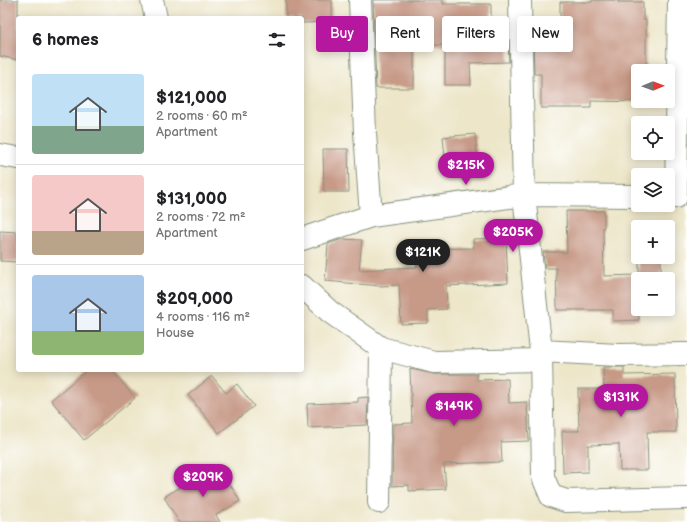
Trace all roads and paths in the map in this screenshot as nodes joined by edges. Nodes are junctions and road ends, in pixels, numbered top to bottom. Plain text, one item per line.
1 (152, 0) edge
2 (360, 0) edge
3 (520, 0) edge
4 (679, 0) edge
5 (156, 16) edge
6 (0, 155) edge
7 (16, 158) edge
8 (524, 195) junction
9 (631, 196) edge
10 (677, 197) edge
11 (371, 216) junction
12 (304, 238) edge
13 (304, 288) edge
14 (381, 348) junction
15 (687, 354) edge
16 (541, 355) junction
17 (687, 498) edge
18 (379, 502) dead end

1 - 5 street
2 - 11 street
3 - 8 street
4 - 10 street
6 - 7 street
8 - 9 street
8 - 11 street
8 - 16 street
11 - 12 street
13 - 14 street
14 - 16 street
14 - 18 street
15 - 16 street
16 - 17 street

